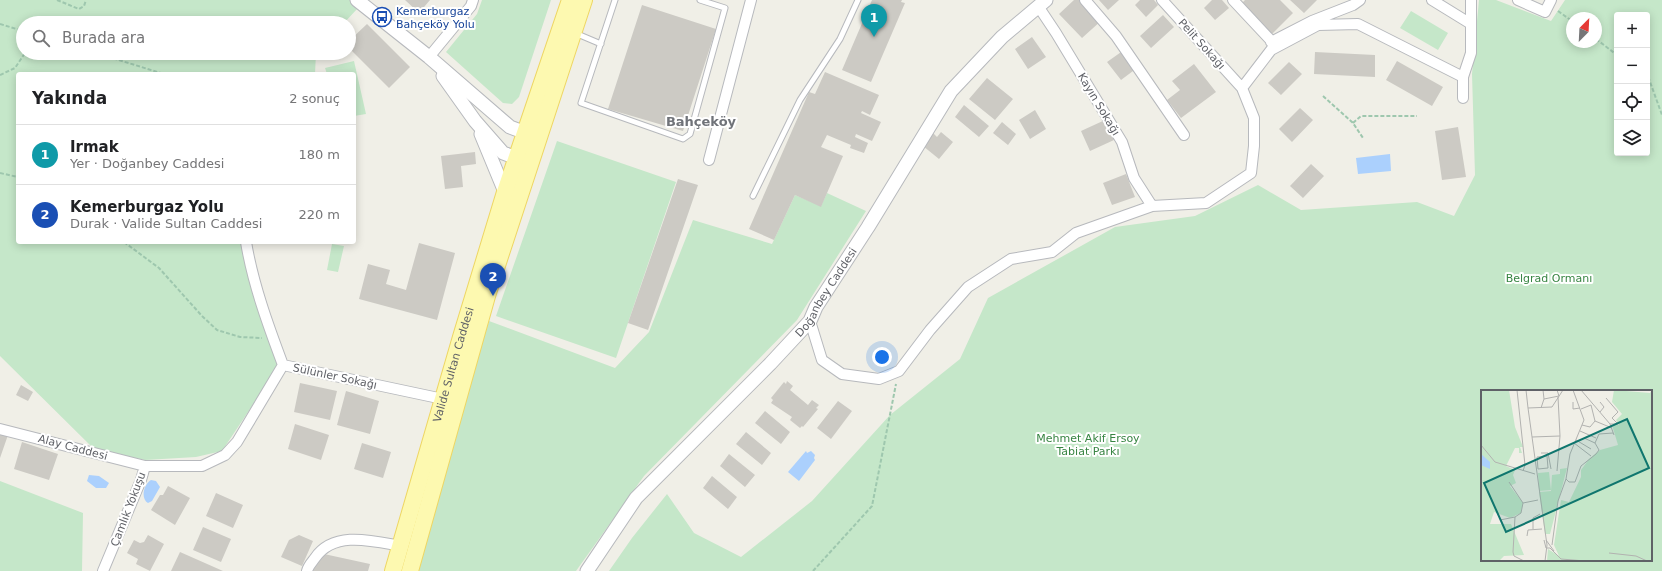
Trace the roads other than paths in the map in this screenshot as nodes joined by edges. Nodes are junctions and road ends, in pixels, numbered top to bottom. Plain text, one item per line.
1 (357, 0) edge
2 (473, 0) edge
3 (570, 0) edge
4 (584, 0) edge
5 (615, 0) edge
6 (700, 0) edge
7 (752, 0) edge
8 (858, 0) edge
9 (1085, 0) edge
10 (1162, 0) edge
11 (1233, 0) edge
12 (1360, 0) edge
13 (1432, 0) edge
14 (1471, 0) edge
15 (1518, 0) edge
16 (1550, 2) edge
17 (1042, 3) edge
18 (1471, 24) junction
19 (574, 33) junction
20 (601, 44) junction
21 (1274, 45) junction
22 (429, 57) junction
23 (1463, 77) junction
24 (1242, 88) junction
25 (1463, 98) dead end
26 (475, 121) junction
27 (526, 133) junction
28 (1184, 136) dead end
29 (534, 154) junction
30 (517, 158) junction
31 (709, 160) dead end
32 (505, 192) junction
33 (753, 196) dead end
34 (1152, 206) junction
35 (246, 244) edge
36 (810, 321) junction
37 (284, 365) junction
38 (443, 399) junction
39 (0, 428) edge
40 (145, 466) junction
41 (401, 546) junction
42 (103, 571) edge
43 (307, 571) edge
44 (393, 571) edge
45 (410, 571) edge
46 (587, 571) edge

1 - 22 street
2 - 22 street
3 - 27 main road, Valide Sultan Caddesi
4 - 19 main road, Valide Sultan Caddesi
5 - 20 lane
6 - 20 lane
7 - 31 street
8 - 33 lane
9 - 28 street
10 - 24 street, Pelit Sokağı
11 - 21 street
12 - 21 street
13 - 18 street
14 - 18 street
15 - 16 street
17 - 34 street, Kayın Sokağı
17 - 36 street, Doğanbey Caddesi
18 - 23 street
19 - 20 lane
19 - 29 main road, Valide Sultan Caddesi
21 - 23 street
21 - 24 street
22 - 26 street
22 - 27 street
23 - 25 street
24 - 34 street
26 - 30 street
26 - 32 street
27 - 30 main road, Valide Sultan Caddesi
29 - 30 street
29 - 45 main road, Valide Sultan Caddesi
30 - 32 main road, Valide Sultan Caddesi
32 - 38 main road, Valide Sultan Caddesi
34 - 36 street
35 - 37 street, Sülünler Sokağı
36 - 46 street, Doğanbey Caddesi
37 - 38 street, Sülünler Sokağı
37 - 40 street, Çamlık Yokuşu
38 - 41 main road, Valide Sultan Caddesi
39 - 40 street, Alay Caddesi
40 - 42 street, Çamlık Yokuşu
41 - 43 street
41 - 44 main road, Valide Sultan Caddesi

